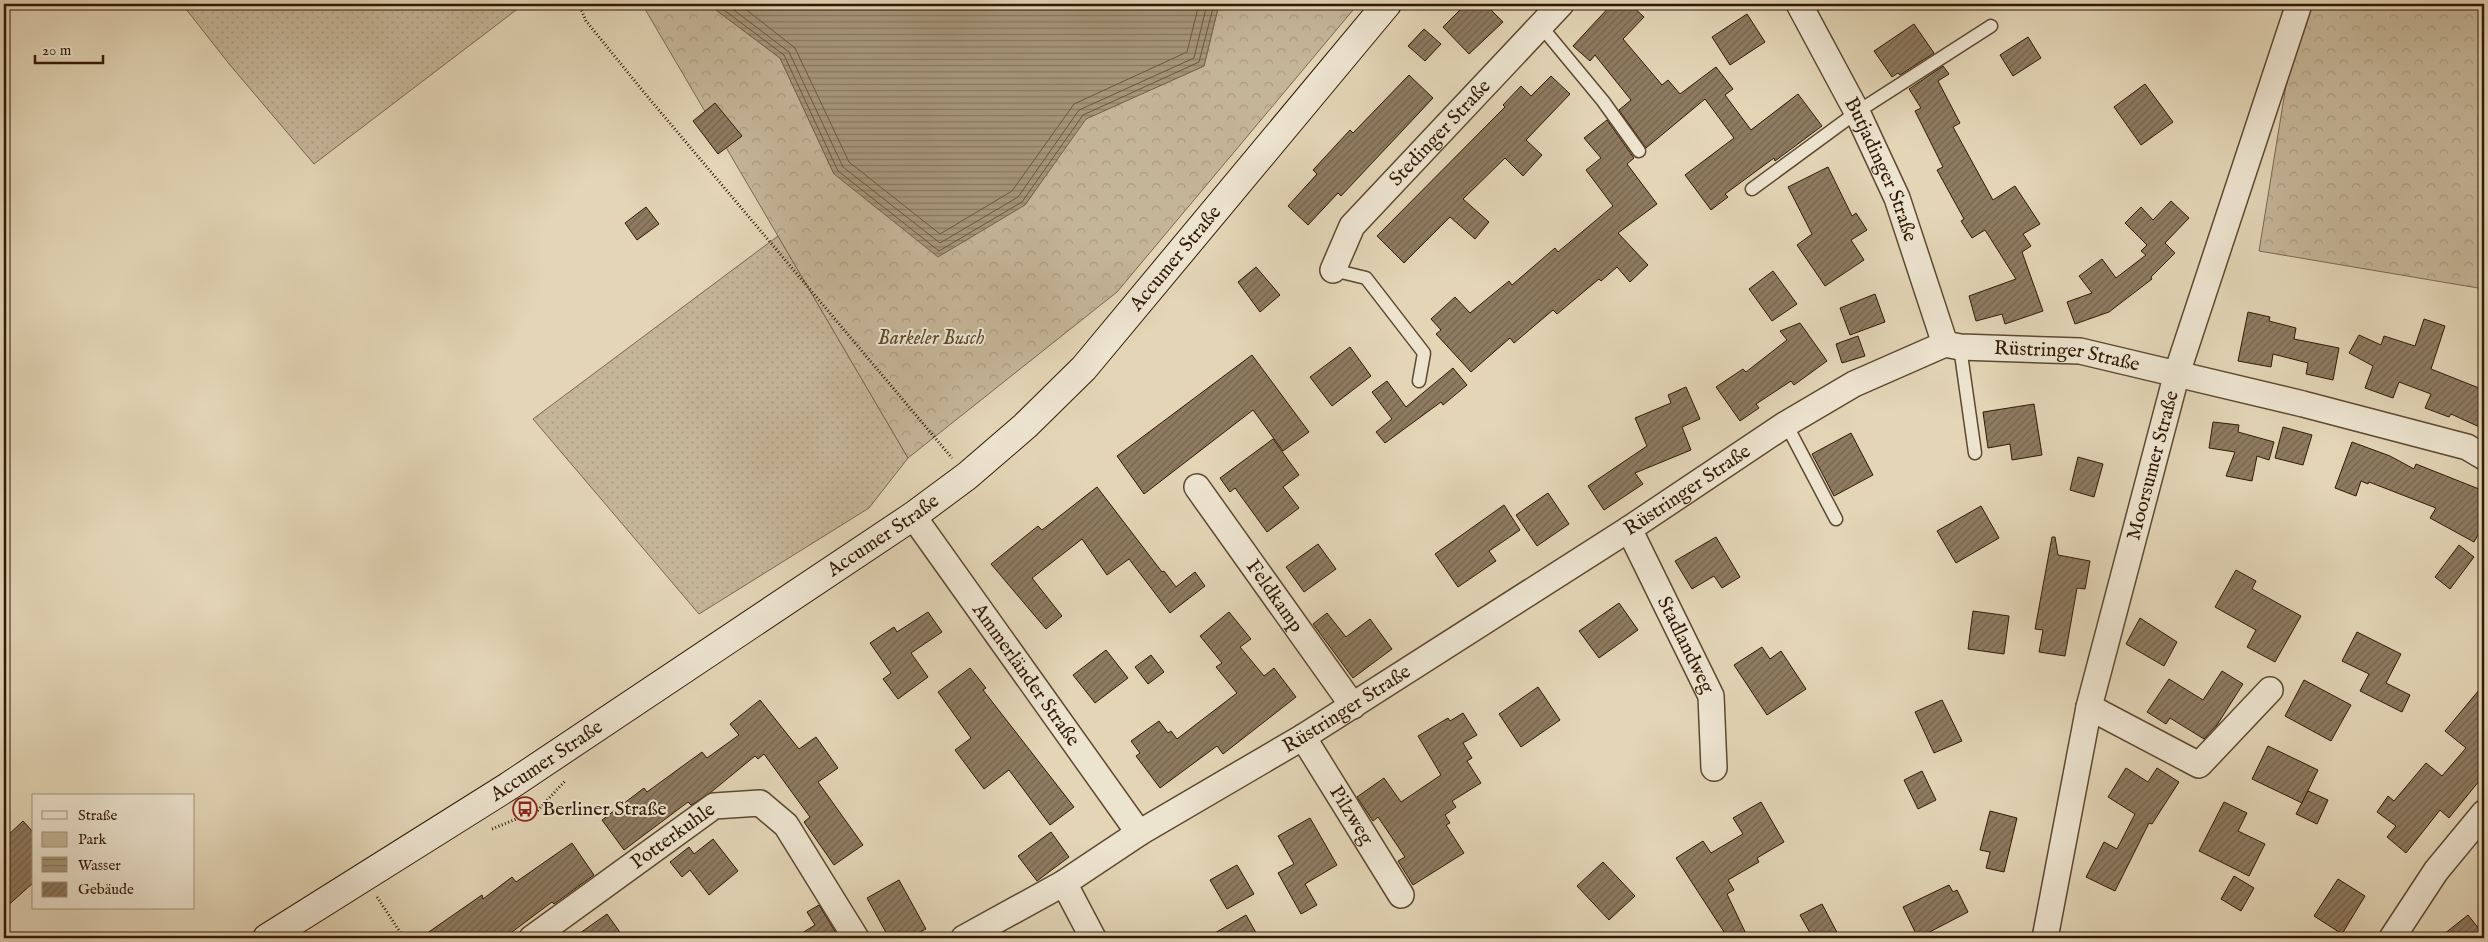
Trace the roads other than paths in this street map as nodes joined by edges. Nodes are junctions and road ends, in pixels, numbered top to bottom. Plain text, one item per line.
1 (1387, 4) edge
2 (1561, 4) edge
3 (1799, 4) edge
4 (2299, 4) edge
5 (1540, 25) junction
6 (1991, 26) dead end
7 (1858, 112) junction
8 (1639, 151) dead end
9 (1752, 189) dead end
10 (1332, 270) joint
11 (1952, 346) junction
12 (2178, 373) junction
13 (1419, 381) dead end
14 (1786, 424) junction
15 (1975, 453) dead end
16 (2484, 457) edge
17 (1198, 487) dead end
18 (913, 516) junction
19 (1836, 519) dead end
20 (1628, 528) junction
21 (2270, 690) dead end
22 (1353, 706) junction
23 (2089, 708) junction
24 (1303, 737) junction
25 (1714, 768) dead end
26 (2484, 813) edge
27 (1139, 833) junction
28 (1064, 883) junction
29 (1401, 894) dead end
30 (266, 938) edge
31 (532, 938) edge
32 (856, 938) edge
33 (964, 938) edge
34 (1093, 938) edge
35 (2045, 938) edge
36 (2392, 938) edge

1 - 18 street, Accumer Straße
2 - 5 street, Stedinger Straße
3 - 7 street, Butjadinger Straße
4 - 12 street, Moorsumer Straße
5 - 8 lane
5 - 10 street, Stedinger Straße
6 - 7 lane
7 - 9 lane
7 - 11 street, Butjadinger Straße
10 - 13 lane
11 - 12 street, Rüstringer Straße
11 - 14 street, Rüstringer Straße
11 - 15 lane
12 - 16 street, Rüstringer Straße
12 - 23 street, Moorsumer Straße
14 - 19 lane
14 - 20 street, Rüstringer Straße
17 - 22 street, Feldkamp
18 - 27 street, Ammerländer Straße
18 - 30 street, Accumer Straße
20 - 22 street, Rüstringer Straße
20 - 25 street, Stadlandweg
21 - 23 street
22 - 24 street, Rüstringer Straße
23 - 35 street, Moorsumer Straße
24 - 27 street, Rüstringer Straße
24 - 29 street, Pilzweg
26 - 36 street
27 - 28 street, Rüstringer Straße
28 - 33 street, Rüstringer Straße
28 - 34 street
31 - 32 street, Potterkuhle

